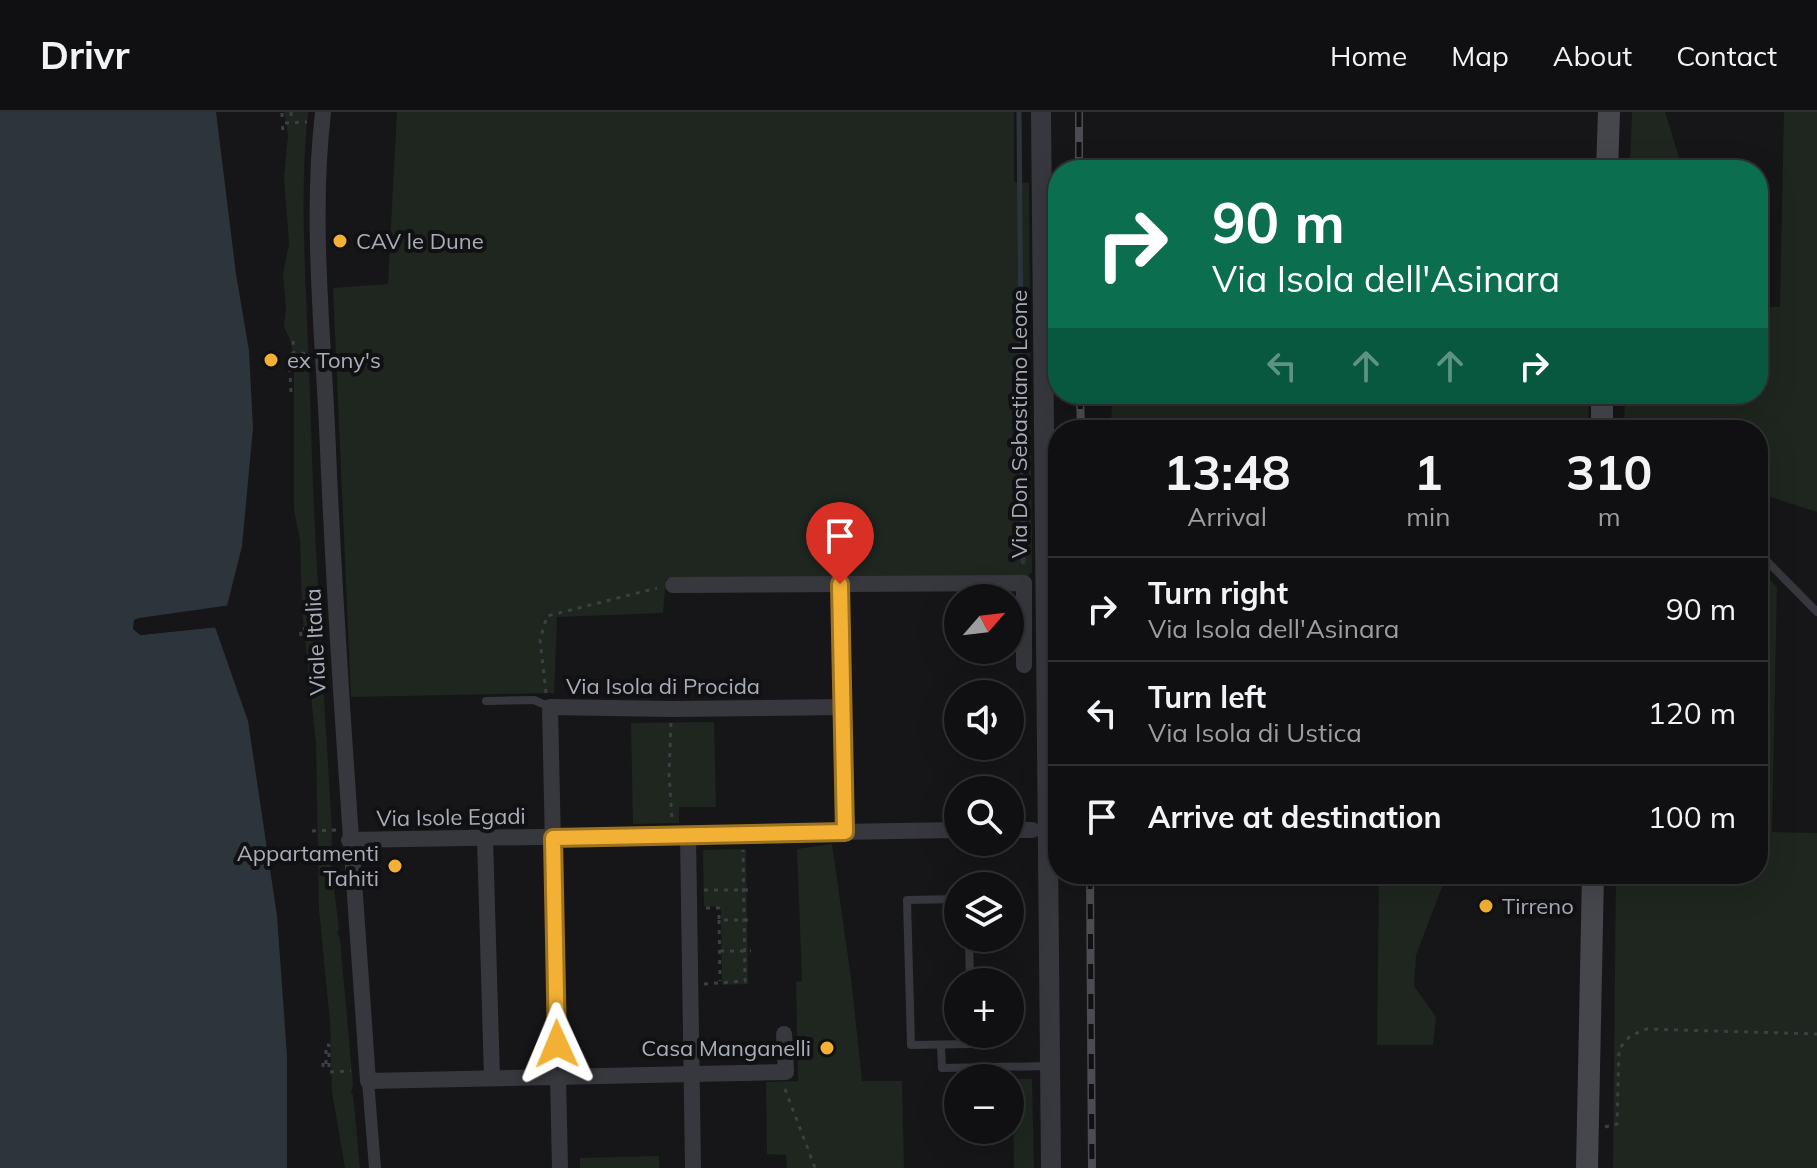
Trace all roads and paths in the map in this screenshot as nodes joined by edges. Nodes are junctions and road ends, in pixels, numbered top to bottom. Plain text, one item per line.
1 (291, 112) edge
2 (323, 112) edge
3 (1041, 112) edge
4 (1609, 112) edge
5 (282, 113) edge
6 (292, 122) junction
7 (307, 122) dead end
8 (282, 123) junction
9 (283, 130) dead end
10 (1607, 160) edge
11 (293, 341) dead end
12 (308, 353) dead end
13 (294, 354) junction
14 (291, 392) dead end
15 (1768, 562) edge
16 (840, 584) junction
17 (673, 585) joint
18 (1817, 612) edge
19 (321, 627) dead end
20 (304, 636) dead end
21 (1024, 665) dead end
22 (486, 701) dead end
23 (550, 707) junction
24 (843, 707) junction
25 (671, 709) junction
26 (332, 830) dead end
27 (944, 830) edge
28 (1024, 830) edge
29 (1032, 830) dead end
30 (312, 831) dead end
31 (845, 832) junction
32 (680, 835) junction
33 (485, 838) junction
34 (553, 838) junction
35 (349, 840) junction
36 (743, 849) dead end
37 (1048, 854) edge
38 (1048, 884) edge
39 (1593, 884) edge
40 (744, 890) junction
41 (752, 890) dead end
42 (700, 899) dead end
43 (944, 899) edge
44 (700, 908) dead end
45 (719, 920) junction
46 (744, 920) junction
47 (750, 920) dead end
48 (720, 951) junction
49 (744, 951) junction
50 (751, 951) dead end
51 (784, 1034) dead end
52 (1817, 1034) edge
53 (941, 1045) junction
54 (944, 1045) edge
55 (323, 1063) dead end
56 (1050, 1066) junction
57 (352, 1071) dead end
58 (329, 1072) junction
59 (786, 1072) junction
60 (692, 1073) junction
61 (558, 1076) junction
62 (329, 1078) dead end
63 (492, 1078) junction
64 (368, 1081) junction
65 (1588, 1132) junction
66 (375, 1168) edge
67 (560, 1168) edge
68 (693, 1168) edge
69 (815, 1168) edge
70 (1051, 1168) edge
71 (1587, 1168) edge

1 - 6 path
2 - 35 street, Viale Italia
3 - 37 street, Via Don Sebastiano Leone
4 - 10 main road
5 - 8 path
6 - 7 path
6 - 8 path
8 - 9 path
11 - 13 path
12 - 13 path
13 - 14 path
15 - 18 lane
16 - 17 street
16 - 21 street
16 - 24 street
17 - 23 path
19 - 20 path
22 - 23 lane, Via Isola di Procida
23 - 25 street, Via Isola di Procida
23 - 34 street
24 - 25 street, Via Isola di Procida
24 - 31 street
25 - 32 path
26 - 30 path
27 - 31 street, Via Isole Egadi
28 - 29 street
31 - 32 street, Via Isole Egadi
32 - 34 street, Via Isole Egadi
32 - 60 street
33 - 34 street, Via Isole Egadi
33 - 35 street, Via Isole Egadi
33 - 63 street
34 - 61 street
35 - 64 street, Viale Italia
36 - 40 path
38 - 56 street, Via Don Sebastiano Leone
39 - 65 main road
40 - 41 path
40 - 42 path
40 - 46 path
43 - 53 lane
44 - 45 path
45 - 46 path
45 - 48 path
46 - 47 path
46 - 49 path
48 - 49 path
48 - 49 path
49 - 50 path
51 - 59 street
52 - 65 path
53 - 54 lane
53 - 56 lane
55 - 58 path
56 - 70 street, Via Don Sebastiano Leone
57 - 58 path
58 - 62 path
59 - 60 street
59 - 69 path
60 - 61 street
60 - 68 street
61 - 63 street
61 - 67 street
63 - 64 street
64 - 66 street, Viale Italia
65 - 71 main road

